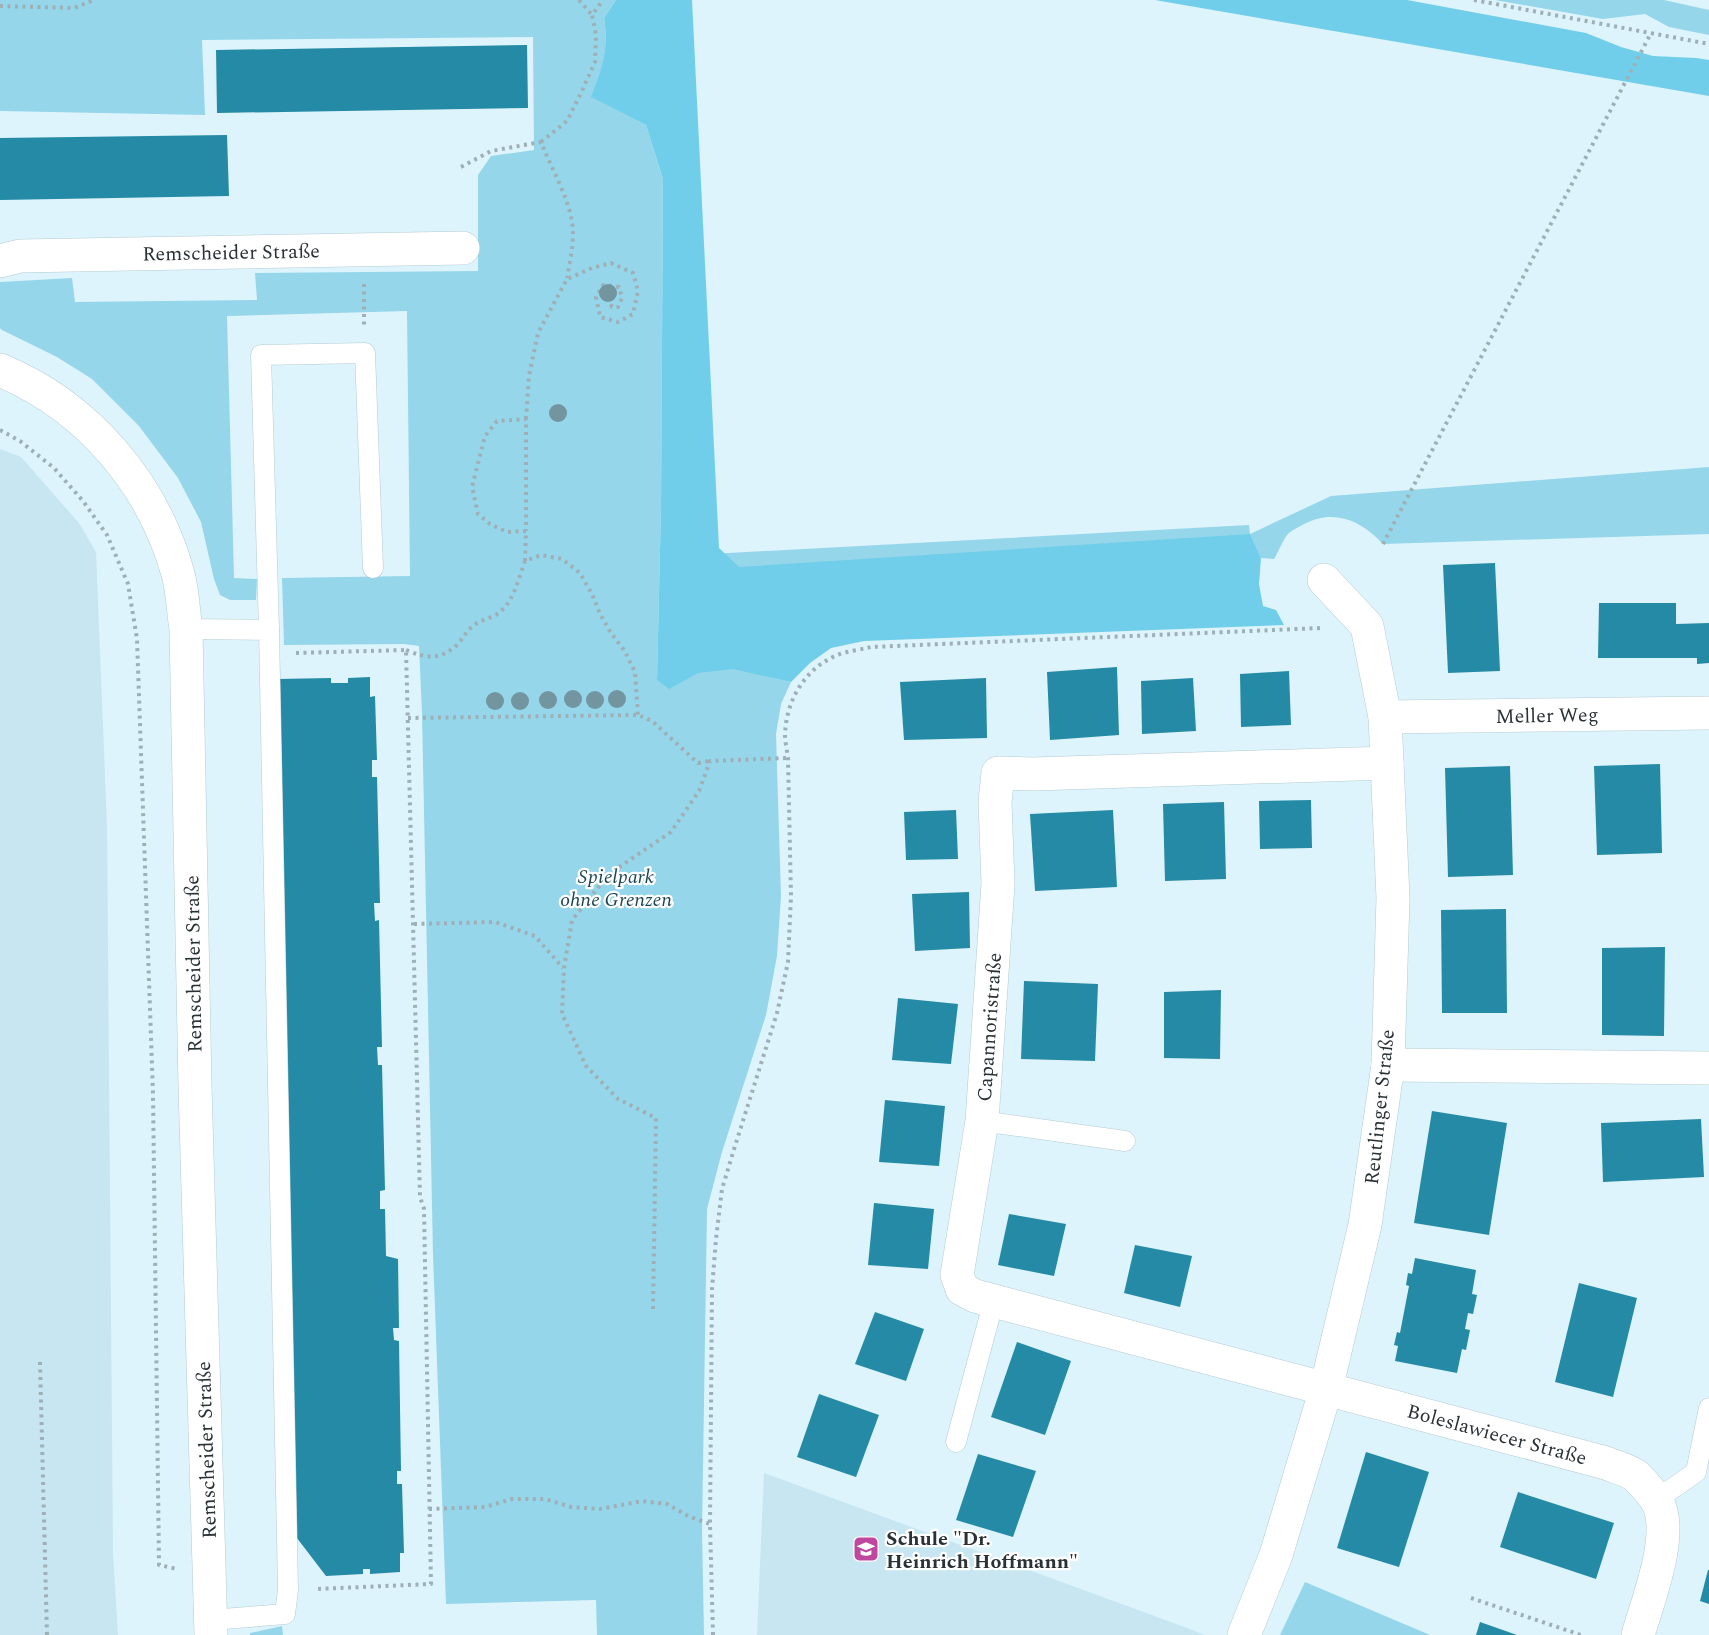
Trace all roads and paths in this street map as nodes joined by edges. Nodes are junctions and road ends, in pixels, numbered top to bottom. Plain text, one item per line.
1 (94, 0) edge
2 (579, 0) edge
3 (603, 0) edge
4 (1474, 0) edge
5 (0, 6) edge
6 (592, 15) junction
7 (1652, 33) junction
8 (1709, 45) edge
9 (541, 142) junction
10 (461, 166) dead end
11 (463, 249) dead end
12 (363, 250) junction
13 (0, 261) edge
14 (567, 279) junction
15 (609, 300) dead end
16 (365, 353) junction
17 (0, 369) edge
18 (526, 419) junction
19 (0, 430) edge
20 (526, 531) junction
21 (1383, 544) dead end
22 (525, 561) junction
23 (373, 568) dead end
24 (1324, 580) dead end
25 (1367, 626) junction
26 (186, 629) junction
27 (269, 630) junction
28 (406, 650) junction
29 (269, 653) junction
30 (1709, 713) edge
31 (638, 715) junction
32 (1385, 717) junction
33 (408, 718) junction
34 (788, 758) junction
35 (710, 761) junction
36 (1387, 763) junction
37 (414, 924) junction
38 (564, 968) junction
39 (1388, 1065) junction
40 (1709, 1068) edge
41 (982, 1121) junction
42 (1125, 1141) dead end
43 (994, 1300) junction
44 (653, 1309) dead end
45 (40, 1362) dead end
46 (1326, 1389) junction
47 (1709, 1408) edge
48 (957, 1442) dead end
49 (1656, 1500) junction
50 (429, 1509) junction
51 (710, 1524) junction
52 (178, 1580) dead end
53 (288, 1590) junction
54 (1471, 1598) dead end
55 (211, 1628) edge
56 (48, 1635) edge
57 (713, 1635) edge
58 (1244, 1635) edge
59 (1581, 1635) edge
60 (1638, 1635) edge

1 - 5 path
2 - 6 path
3 - 6 path
4 - 7 path
6 - 9 path
7 - 8 path
7 - 21 path
9 - 10 path
9 - 14 path
11 - 12 street, Remscheider Straße
12 - 13 street, Remscheider Straße
12 - 16 path
14 - 15 path
14 - 18 path
16 - 23 lane
16 - 27 lane
17 - 26 street, Remscheider Straße
18 - 20 path
18 - 20 path
19 - 52 path
20 - 22 path
22 - 28 path
22 - 31 path
24 - 25 street
25 - 32 street, Reutlinger Straße
25 - 34 path
26 - 27 lane
26 - 55 street, Remscheider Straße
27 - 29 lane
28 - 29 path
28 - 33 path
29 - 53 lane
30 - 32 street, Meller Weg
31 - 33 path
31 - 35 path
32 - 36 street, Reutlinger Straße
33 - 37 path
34 - 35 path
34 - 51 path
35 - 38 path
36 - 39 street, Reutlinger Straße
36 - 41 street, Capannoristraße
37 - 38 path
37 - 50 path
38 - 44 path
39 - 40 street
39 - 46 street, Reutlinger Straße
41 - 42 lane
41 - 43 street, Capannoristraße
43 - 46 street, Capannoristraße
43 - 48 lane
45 - 56 path
46 - 49 street, Boleslawiecer Straße
46 - 58 street, Reutlinger Straße
47 - 49 lane
49 - 60 street, Boleslawiecer Straße
50 - 51 path
50 - 53 path
51 - 57 path
53 - 55 lane
54 - 59 path

